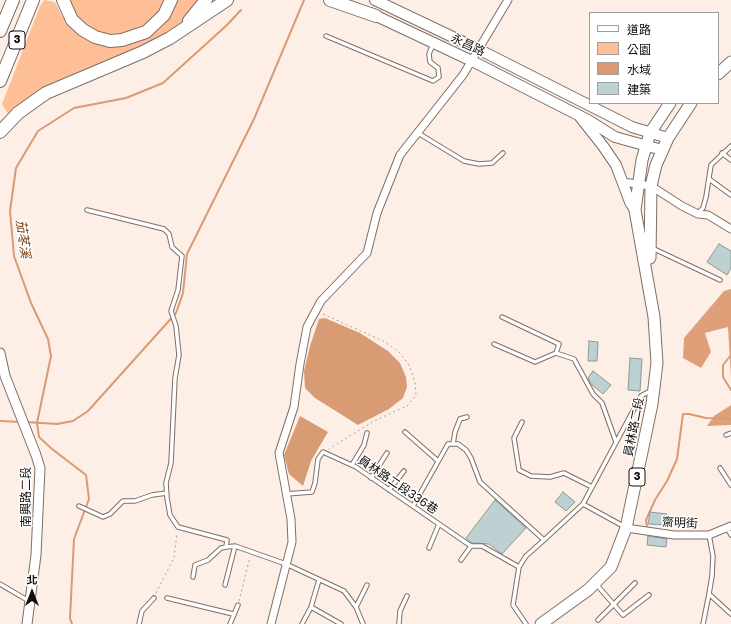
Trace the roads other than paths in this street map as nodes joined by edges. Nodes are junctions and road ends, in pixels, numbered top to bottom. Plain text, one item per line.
1 (13, 0) edge
2 (33, 0) edge
3 (63, 0) edge
4 (171, 0) edge
5 (206, 0) edge
6 (227, 0) edge
7 (330, 0) edge
8 (344, 0) edge
9 (375, 0) edge
10 (508, 0) edge
11 (376, 16) junction
12 (0, 32) edge
13 (326, 36) dead end
14 (170, 38) junction
15 (434, 44) junction
16 (478, 49) junction
17 (731, 54) edge
18 (472, 61) junction
19 (731, 62) edge
20 (719, 63) edge
21 (719, 73) edge
22 (0, 81) edge
23 (566, 93) junction
24 (589, 98) edge
25 (669, 104) edge
26 (689, 104) edge
27 (580, 117) junction
28 (0, 132) edge
29 (418, 133) junction
30 (650, 133) junction
31 (668, 138) junction
32 (647, 145) junction
33 (731, 146) edge
34 (662, 150) junction
35 (503, 153) dead end
36 (722, 153) junction
37 (731, 160) edge
38 (709, 179) junction
39 (623, 182) junction
40 (638, 184) junction
41 (651, 186) junction
42 (731, 195) edge
43 (87, 210) dead end
44 (635, 210) junction
45 (698, 214) junction
46 (731, 230) edge
47 (650, 247) junction
48 (720, 280) dead end
49 (650, 295) junction
50 (502, 317) dead end
51 (494, 344) dead end
52 (0, 353) edge
53 (556, 353) junction
54 (654, 389) junction
55 (467, 417) dead end
56 (522, 422) dead end
57 (405, 432) dead end
58 (367, 433) dead end
59 (731, 433) edge
60 (726, 435) dead end
61 (616, 442) junction
62 (453, 444) junction
63 (387, 454) dead end
64 (438, 461) junction
65 (352, 465) junction
66 (720, 468) dead end
67 (404, 471) dead end
68 (371, 478) junction
69 (731, 485) edge
70 (592, 487) junction
71 (389, 490) junction
72 (167, 493) junction
73 (286, 494) junction
74 (583, 504) junction
75 (79, 506) dead end
76 (413, 506) junction
77 (439, 524) junction
78 (626, 528) junction
79 (730, 529) edge
80 (709, 535) junction
81 (544, 540) junction
82 (235, 546) junction
83 (471, 546) junction
84 (226, 547) junction
85 (429, 548) dead end
86 (461, 560) dead end
87 (286, 564) junction
88 (519, 567) junction
89 (193, 576) dead end
90 (319, 580) junction
91 (595, 583) junction
92 (635, 583) dead end
93 (0, 584) edge
94 (225, 585) dead end
95 (367, 585) dead end
96 (710, 594) junction
97 (649, 595) dead end
98 (406, 596) dead end
99 (154, 598) road end
100 (167, 598) dead end
101 (30, 602) junction
102 (238, 605) road end
103 (614, 605) junction
104 (311, 607) junction
105 (356, 607) junction
106 (233, 614) junction
107 (731, 614) edge
108 (598, 620) dead end
109 (27, 624) edge
110 (139, 624) edge
111 (230, 624) edge
112 (271, 624) edge
113 (302, 624) edge
114 (341, 624) edge
115 (362, 624) edge
116 (399, 624) edge
117 (526, 624) edge
118 (541, 624) edge
119 (703, 624) edge

1 - 12 highway, 3
2 - 22 highway, 3
3 - 4 highway
5 - 14 highway
6 - 14 highway
7 - 11 highway
8 - 11 main road, 永昌路
9 - 16 main road, 永昌路
10 - 16 street
11 - 15 main road, 永昌路
13 - 15 lane
14 - 28 highway
15 - 18 main road, 永昌路
16 - 18 street
16 - 23 main road, 永昌路
17 - 20 main road
18 - 27 main road, 永昌路
18 - 29 street
19 - 21 main road
23 - 24 main road
23 - 30 main road
25 - 30 main road, 3
26 - 31 main road, 3
27 - 32 main road, 永昌路
27 - 39 main road
29 - 35 lane
29 - 73 street
30 - 31 main road
30 - 32 main road, 3
31 - 34 main road, 員林路二段 / 3
32 - 34 main road, 永昌路
32 - 40 main road, 員林路二段 / 3
33 - 36 lane
34 - 41 main road, 員林路二段 / 3
36 - 37 lane
36 - 38 lane
38 - 42 lane
38 - 45 lane
39 - 40 street
39 - 44 main road
40 - 41 street
40 - 44 main road, 員林路二段 / 3
41 - 45 street
41 - 47 main road, 員林路二段 / 3
43 - 72 lane
44 - 49 main road, 員林路二段 / 3
45 - 46 street
47 - 48 lane
47 - 49 main road, 員林路二段 / 3
49 - 54 main road, 員林路二段 / 3
50 - 53 lane
51 - 53 lane
52 - 101 street, 南興路二段
53 - 61 lane
54 - 61 lane
54 - 78 main road, 員林路二段 / 3
55 - 62 lane
56 - 70 lane
57 - 64 lane
58 - 65 lane
59 - 60 lane
61 - 70 lane
62 - 64 lane
62 - 81 lane
63 - 68 lane
64 - 76 lane
65 - 68 lane, 員林路二段336巷
65 - 73 lane, 員林路二段336巷
66 - 69 lane
67 - 71 lane
68 - 71 lane, 員林路二段336巷
70 - 74 lane
71 - 76 lane, 員林路二段336巷
72 - 75 lane
72 - 84 lane
73 - 87 street
74 - 78 lane
74 - 81 lane
76 - 77 lane, 員林路二段336巷
77 - 83 lane, 員林路二段336巷
77 - 85 lane
78 - 80 street, 齋明街
78 - 91 main road, 員林路二段 / 3
79 - 80 street, 齋明街
80 - 96 lane
81 - 88 lane
82 - 84 lane
82 - 87 lane
82 - 94 lane
83 - 86 lane
83 - 88 lane, 員林路二段336巷
84 - 89 lane
87 - 90 lane
87 - 112 street
88 - 117 lane
90 - 104 lane
90 - 105 lane
91 - 103 lane
91 - 118 main road, 員林路二段 / 3
92 - 103 lane
93 - 101 lane
95 - 105 lane
96 - 107 lane
96 - 119 lane
97 - 103 lane
98 - 116 lane
99 - 110 lane
100 - 106 lane
101 - 109 street, 南興路二段
102 - 106 lane
103 - 108 lane
104 - 113 lane
104 - 114 lane
105 - 115 lane
106 - 111 lane

